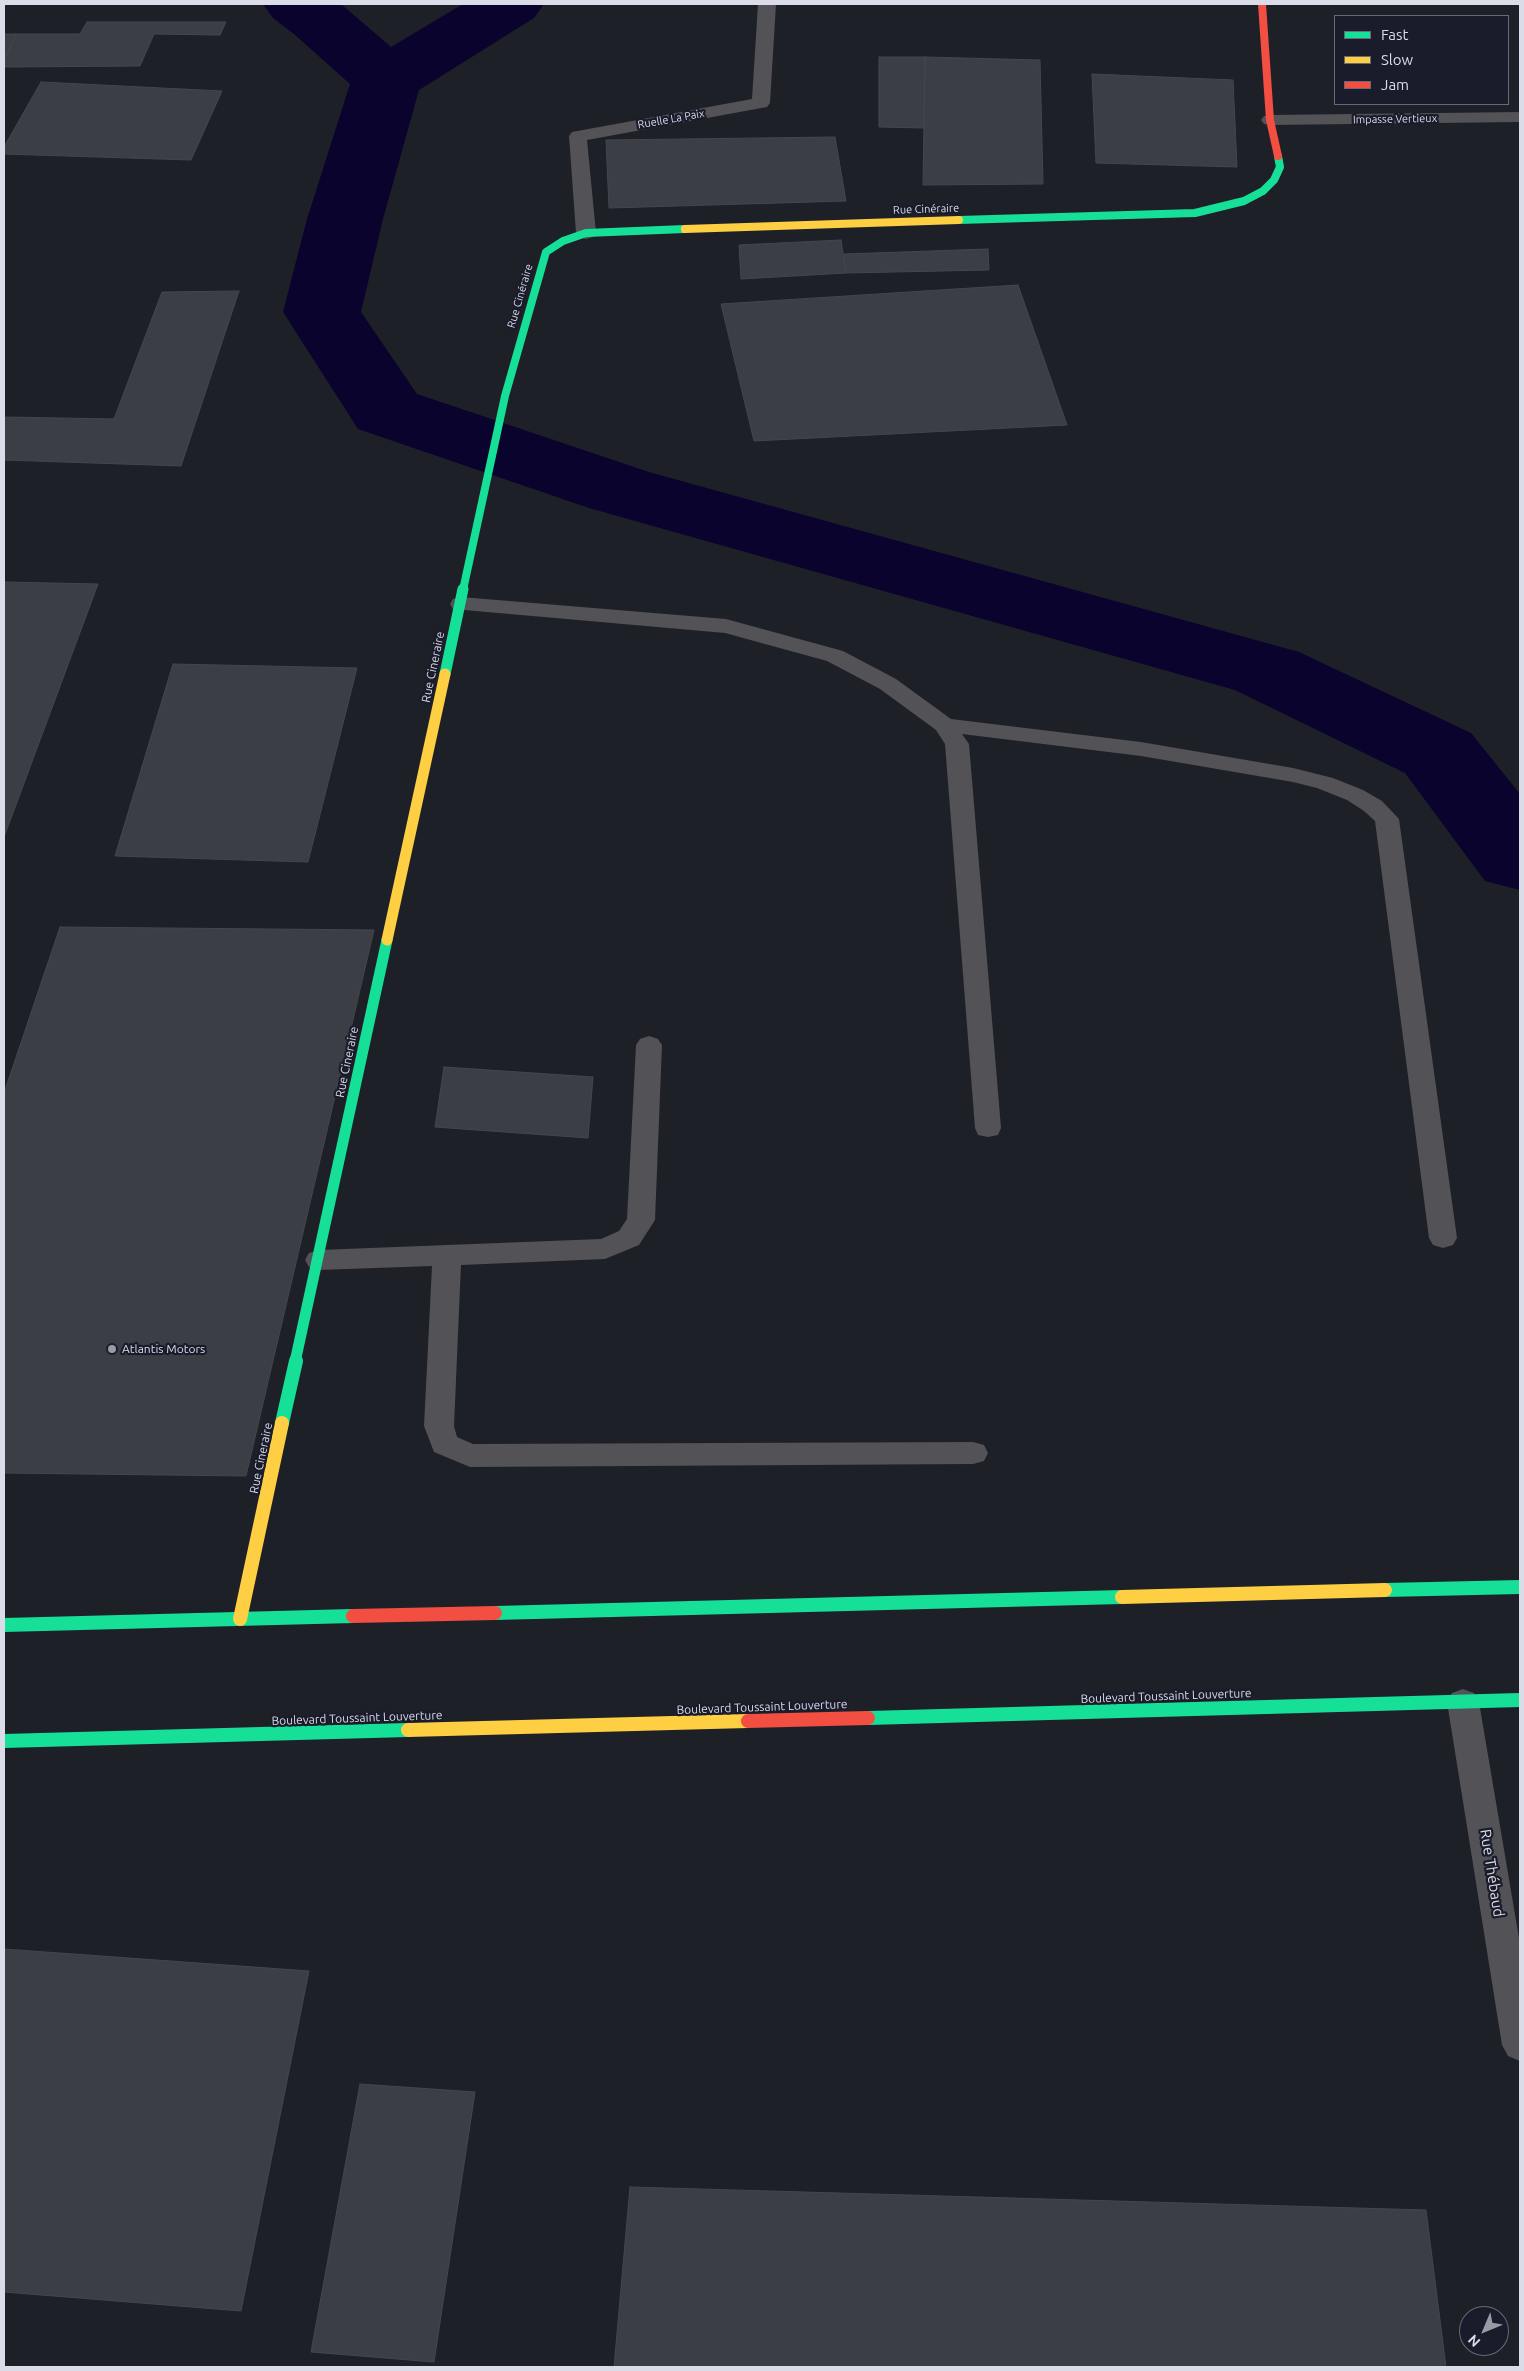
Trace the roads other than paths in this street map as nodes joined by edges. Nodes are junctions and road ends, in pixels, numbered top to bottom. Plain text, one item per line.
1 (767, 4) edge
2 (1262, 4) edge
3 (1520, 117) edge
4 (1270, 120) junction
5 (586, 234) junction
6 (506, 396) joint
7 (461, 604) junction
8 (944, 725) junction
9 (650, 1045) dead end
10 (988, 1128) dead end
11 (1443, 1238) dead end
12 (447, 1255) junction
13 (318, 1260) junction
14 (973, 1453) dead end
15 (1520, 1587) edge
16 (240, 1619) junction
17 (4, 1626) edge
18 (1516, 1700) edge
19 (1463, 1702) junction
20 (4, 1741) edge
21 (1520, 2045) edge

1 - 5 street, Ruelle La Paix
2 - 4 street, Rue Cinéraire
3 - 4 street, Impasse Vertieux
4 - 5 street, Rue Cinéraire
5 - 6 street, Rue Cinéraire
6 - 7 street, Rue Cineraire
7 - 8 street
7 - 13 street, Rue Cineraire
8 - 10 street
8 - 11 street
9 - 12 street
12 - 13 street
12 - 14 street
13 - 16 street, Rue Cineraire
15 - 16 street
16 - 17 street
18 - 19 street, Boulevard Toussaint Louverture
19 - 20 street, Boulevard Toussaint Louverture
19 - 21 street, Rue Thébaud

